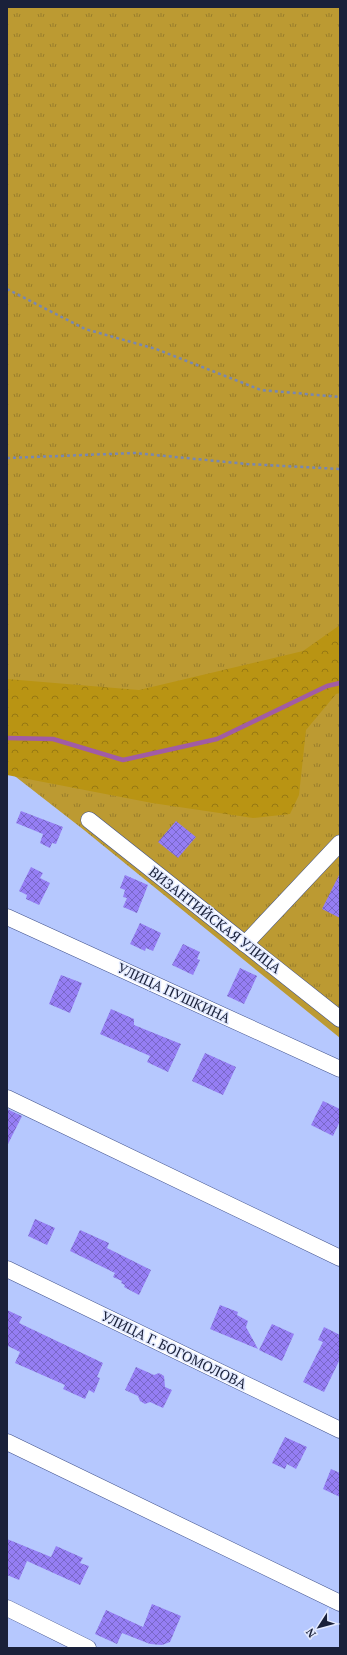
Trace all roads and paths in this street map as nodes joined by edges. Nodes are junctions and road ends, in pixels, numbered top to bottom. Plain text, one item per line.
1 (7, 289) edge
2 (340, 397) edge
3 (7, 458) edge
4 (340, 469) edge
5 (90, 820) dead end
6 (340, 843) edge
7 (7, 917) edge
8 (245, 944) junction
9 (340, 1019) edge
10 (340, 1069) edge
11 (7, 1098) edge
12 (340, 1258) edge
13 (7, 1269) edge
14 (340, 1430) edge
15 (7, 1442) edge
16 (340, 1603) edge
17 (7, 1608) edge
18 (88, 1648) edge

1 - 2 path
3 - 4 path
5 - 8 street, ВИЗАНТИЙСКАЯ УЛИЦА
6 - 8 street
7 - 10 street, УЛИЦА ПУШКИНА
8 - 9 street, ВИЗАНТИЙСКАЯ УЛИЦА
11 - 12 street
13 - 14 street, УЛИЦА Г. БОГОМОЛОВА
15 - 16 street
17 - 18 street

